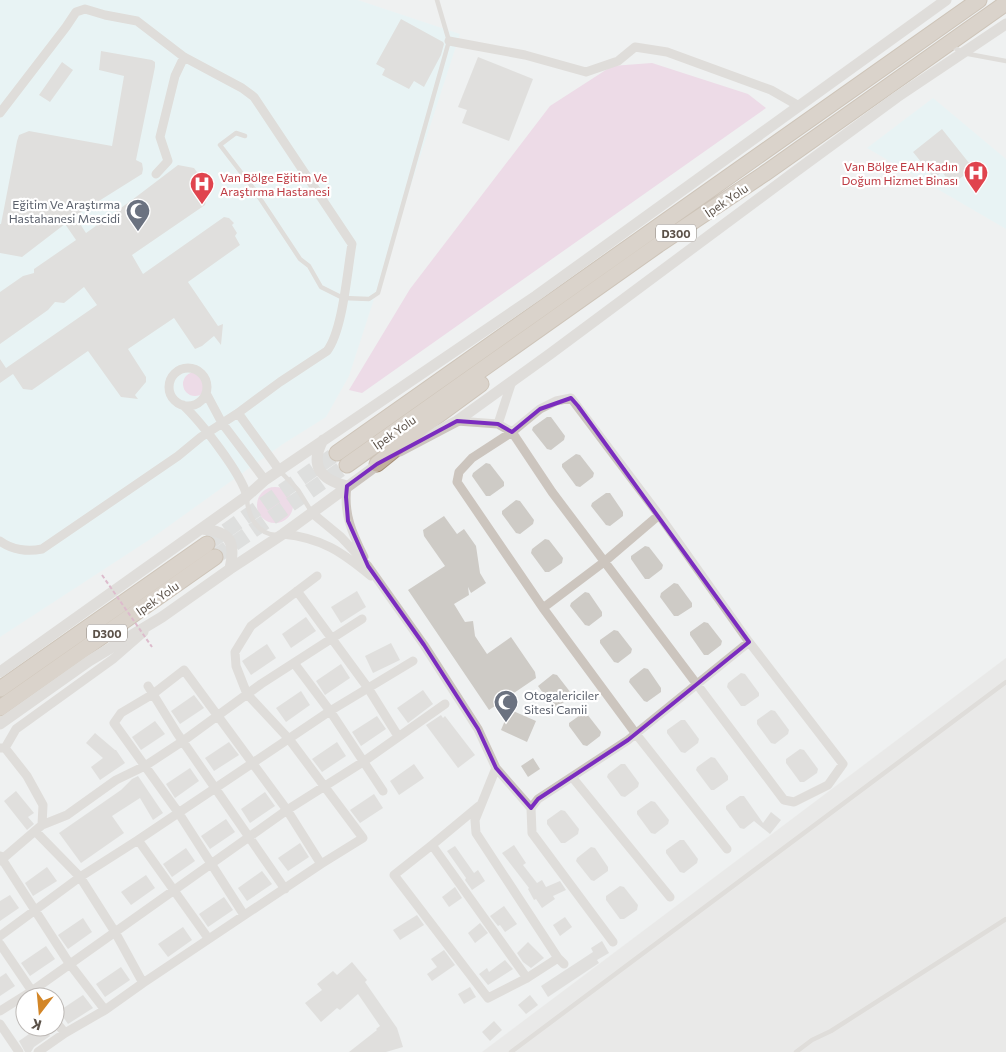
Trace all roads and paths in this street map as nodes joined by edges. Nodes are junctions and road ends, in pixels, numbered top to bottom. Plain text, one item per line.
1 (437, 0) edge
2 (946, 0) edge
3 (979, 0) edge
4 (1006, 3) edge
5 (1006, 24) edge
6 (449, 41) junction
7 (948, 44) junction
8 (963, 53) junction
9 (184, 57) junction
10 (1006, 61) edge
11 (799, 106) junction
12 (0, 113) edge
13 (245, 136) dead end
14 (156, 174) dead end
15 (764, 174) junction
16 (343, 298) junction
17 (512, 380) junction
18 (206, 393) junction
19 (183, 405) junction
20 (238, 413) junction
21 (457, 421) junction
22 (222, 423) junction
23 (498, 424) junction
24 (512, 432) junction
25 (208, 434) junction
26 (323, 440) junction
27 (377, 464) junction
28 (280, 471) junction
29 (265, 480) junction
30 (347, 486) junction
31 (247, 496) junction
32 (312, 512) junction
33 (660, 515) junction
34 (201, 529) junction
35 (283, 534) junction
36 (0, 541) edge
37 (207, 544) tunnel mouth
38 (215, 557) tunnel mouth
39 (604, 562) junction
40 (368, 566) junction
41 (230, 569) junction
42 (102, 575) dead end
43 (317, 576) dead end
44 (381, 584) junction
45 (297, 591) junction
46 (543, 608) junction
47 (162, 617) junction
48 (362, 619) dead end
49 (333, 638) junction
50 (749, 642) junction
51 (152, 647) dead end
52 (413, 661) dead end
53 (294, 663) junction
54 (0, 672) edge
55 (1006, 682) edge
56 (696, 686) junction
57 (368, 688) junction
58 (0, 689) edge
59 (151, 690) junction
60 (247, 694) junction
61 (445, 704) dead end
62 (0, 708) edge
63 (330, 711) junction
64 (218, 717) junction
65 (0, 724) edge
66 (636, 734) junction
67 (398, 736) junction
68 (289, 738) junction
69 (183, 742) junction
70 (2, 748) edge
71 (363, 762) junction
72 (254, 763) junction
73 (144, 766) junction
74 (496, 768) junction
75 (572, 777) junction
76 (325, 786) junction
77 (215, 788) junction
78 (383, 791) dead end
79 (481, 805) junction
80 (531, 808) junction
81 (287, 810) junction
82 (178, 812) junction
83 (39, 829) junction
84 (249, 837) junction
85 (138, 840) junction
86 (432, 845) junction
87 (727, 849) dead end
88 (1, 859) edge
89 (212, 863) junction
90 (320, 864) junction
91 (80, 877) junction
92 (174, 889) junction
93 (286, 889) junction
94 (670, 897) dead end
95 (36, 910) junction
96 (244, 915) junction
97 (1006, 919) edge
98 (115, 932) junction
99 (0, 936) edge
100 (208, 938) junction
101 (613, 942) dead end
102 (0, 944) edge
103 (70, 963) junction
104 (527, 978) junction
105 (144, 983) junction
106 (29, 987) edge
107 (42, 987) edge
108 (15, 1004) edge
109 (105, 1010) junction
110 (0, 1011) edge
111 (0, 1024) edge
112 (65, 1033) edge
113 (60, 1037) edge
114 (19, 1052) edge
115 (38, 1052) edge
116 (511, 1052) edge
117 (796, 1052) edge

1 - 6 lane
2 - 11 street
3 - 15 highway, İpek Yolu / D300
4 - 7 highway, İpek Yolu / D300
5 - 8 street
6 - 11 street
6 - 16 lane
7 - 8 lane
7 - 15 highway, İpek Yolu / D300
8 - 10 lane
8 - 17 street
9 - 12 street
9 - 14 street
9 - 16 street
11 - 26 street
13 - 16 lane
15 - 27 highway
16 - 20 street
17 - 21 street
17 - 23 street
18 - 19 street
18 - 19 street
18 - 22 street
19 - 25 street
20 - 22 street
20 - 28 street
21 - 23 street
21 - 27 street
22 - 25 street
22 - 29 street
23 - 24 street
24 - 33 street
24 - 39 street
24 - 46 street
25 - 31 street
25 - 36 street
26 - 28 street
26 - 30 street
27 - 30 street
28 - 29 street
28 - 32 lane
29 - 31 street
30 - 32 street
30 - 40 street
31 - 34 street
31 - 35 lane
32 - 35 street
32 - 40 street
33 - 39 street
33 - 50 street
34 - 41 street
34 - 54 street
35 - 41 street
35 - 44 street
37 - 58 highway, Ipek Yolu / D300
38 - 62 highway, Ipek Yolu / D300
39 - 46 street
39 - 56 street
40 - 44 street
41 - 47 street
42 - 51 path, bridge
43 - 45 street
44 - 74 street
45 - 49 street
45 - 60 street
46 - 66 street
47 - 65 street
47 - 70 street
48 - 49 street
49 - 53 street
49 - 57 street
50 - 56 street
50 - 56 street
52 - 57 street
53 - 60 street
53 - 63 street
55 - 116 lane
56 - 66 street
57 - 63 street
57 - 67 street
59 - 64 street
59 - 69 street
59 - 73 street
60 - 64 street
60 - 68 street
61 - 67 street
63 - 68 street
63 - 71 street
64 - 69 street
64 - 72 street
66 - 75 street
66 - 87 street
67 - 71 street
68 - 72 street
68 - 76 street
69 - 73 street
69 - 77 street
70 - 83 street
71 - 76 street
71 - 78 street
72 - 77 street
72 - 81 street
73 - 82 street
73 - 83 street
74 - 79 street
74 - 80 street
75 - 80 street
75 - 94 street
76 - 81 street
76 - 90 street
77 - 82 street
77 - 84 street
79 - 86 street
79 - 104 street
80 - 101 street
81 - 84 street
81 - 90 street
82 - 85 street
82 - 89 street
83 - 88 street
83 - 91 street
84 - 89 street
84 - 93 street
85 - 91 street
85 - 92 street
86 - 104 street
86 - 104 street
88 - 95 street
89 - 92 street
89 - 96 street
90 - 93 street
91 - 95 street
91 - 98 street
92 - 98 street
92 - 100 street
93 - 96 street
95 - 99 street
95 - 103 street
96 - 100 street
97 - 117 lane
98 - 103 street
98 - 105 street
100 - 105 street
102 - 106 street
103 - 107 street
103 - 109 street
105 - 109 street
108 - 110 street
109 - 112 street
111 - 114 street
113 - 115 street

